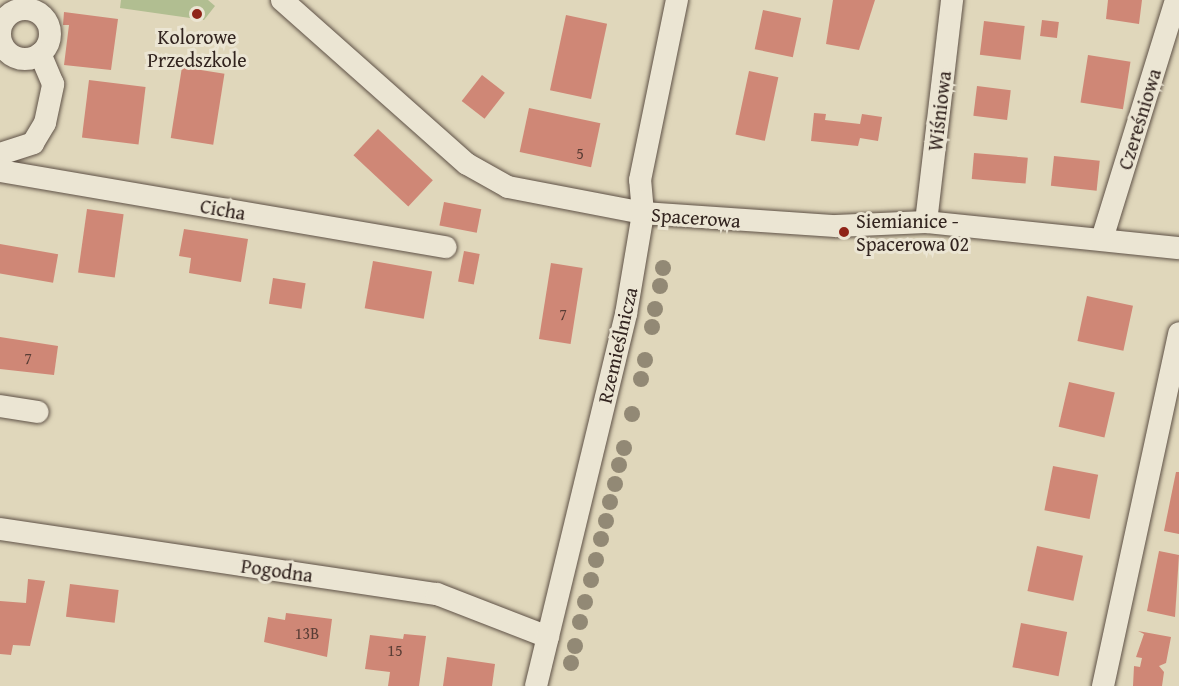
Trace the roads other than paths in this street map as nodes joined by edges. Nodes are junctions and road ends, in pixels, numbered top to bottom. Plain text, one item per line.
1 (282, 0) edge
2 (677, 0) edge
3 (952, 0) edge
4 (1176, 0) edge
5 (40, 54) dead end
6 (0, 154) edge
7 (0, 171) edge
8 (643, 213) junction
9 (926, 222) junction
10 (1102, 238) junction
11 (446, 247) dead end
12 (1179, 248) edge
13 (1179, 333) edge
14 (0, 406) edge
15 (38, 412) dead end
16 (0, 529) edge
17 (548, 637) junction
18 (536, 686) edge
19 (1103, 686) edge

1 - 8 street, Spacerowa
2 - 8 street, Rzemieślnicza
3 - 9 street, Wiśniowa
4 - 10 street, Czereśniowa
5 - 6 street
7 - 11 street, Cicha
8 - 9 street, Spacerowa
8 - 17 street, Rzemieślnicza
9 - 10 street, Spacerowa
10 - 12 street, Spacerowa
13 - 19 street
14 - 15 street
16 - 17 street, Pogodna
17 - 18 street, Rzemieślnicza

